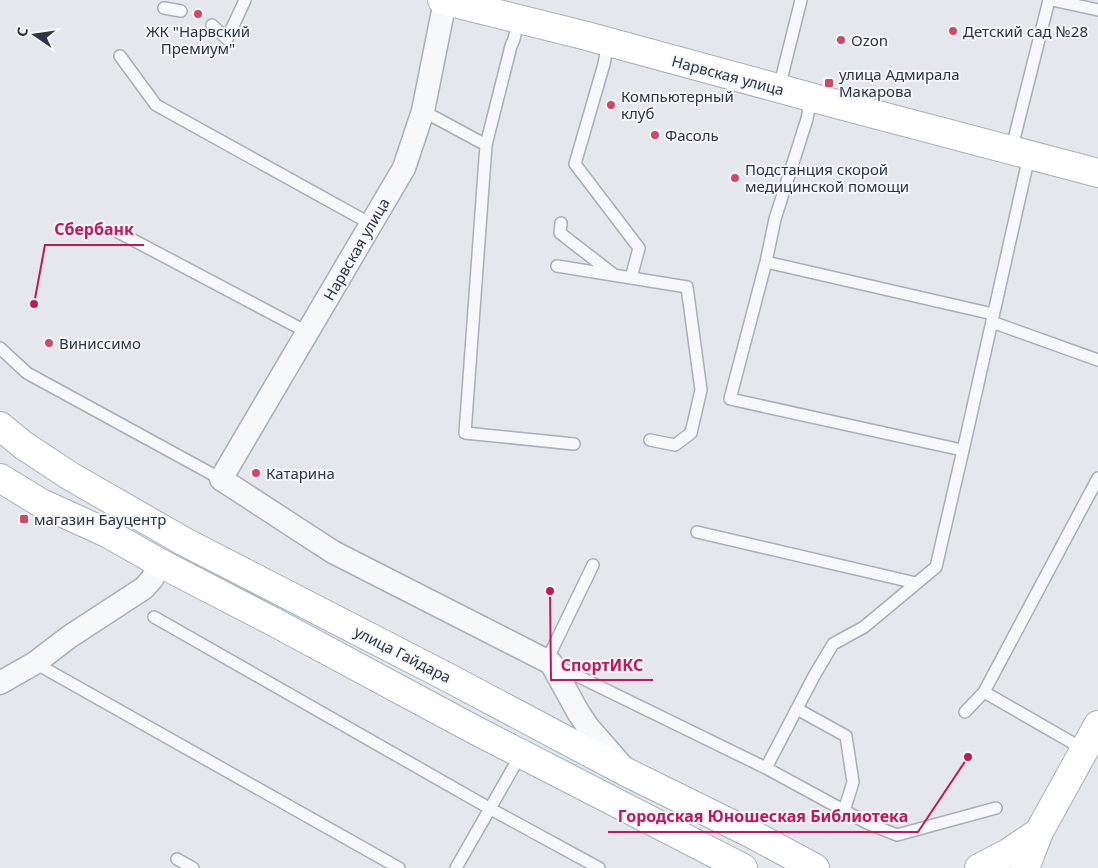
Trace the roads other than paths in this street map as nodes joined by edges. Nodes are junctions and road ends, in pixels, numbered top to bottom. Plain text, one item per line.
1 (246, 0) edge
2 (443, 0) edge
3 (801, 0) edge
4 (1051, 0) edge
5 (481, 5) edge
6 (164, 8) dead end
7 (1098, 10) edge
8 (181, 11) dead end
9 (519, 18) junction
10 (212, 26) dead end
11 (608, 42) junction
12 (120, 56) dead end
13 (779, 88) junction
14 (811, 97) junction
15 (423, 111) junction
16 (486, 145) junction
17 (1020, 153) junction
18 (1098, 173) edge
19 (371, 224) junction
20 (561, 224) dead end
21 (118, 232) dead end
22 (766, 262) junction
23 (557, 266) dead end
24 (615, 275) junction
25 (631, 278) junction
26 (993, 318) junction
27 (308, 332) junction
28 (0, 348) edge
29 (1098, 360) edge
30 (0, 426) edge
31 (650, 440) dead end
32 (574, 444) dead end
33 (962, 450) junction
34 (0, 478) edge
35 (1098, 478) edge
36 (221, 479) junction
37 (697, 532) dead end
38 (160, 563) junction
39 (593, 565) dead end
40 (916, 583) junction
41 (154, 617) dead end
42 (549, 661) junction
43 (35, 663) junction
44 (0, 683) edge
45 (984, 692) junction
46 (797, 709) junction
47 (965, 712) dead end
48 (1098, 725) edge
49 (1085, 750) junction
50 (521, 754) junction
51 (766, 768) junction
52 (626, 772) junction
53 (490, 808) junction
54 (996, 808) dead end
55 (844, 811) junction
56 (1039, 832) junction
57 (177, 859) dead end
58 (193, 868) edge
59 (399, 868) edge
60 (456, 868) edge
61 (599, 868) edge
62 (742, 868) edge
63 (815, 868) edge
64 (979, 868) edge
65 (1025, 868) edge

1 - 10 lane
2 - 5 main road, Нарвская улица
2 - 15 street, Нарвская улица
3 - 13 lane
4 - 7 lane
4 - 17 lane
5 - 9 main road, Нарвская улица
6 - 8 lane
9 - 11 main road, Нарвская улица
9 - 16 lane
11 - 13 main road, Нарвская улица
11 - 25 lane
12 - 19 lane
13 - 14 main road, Нарвская улица
14 - 17 main road, Нарвская улица
14 - 22 lane
15 - 16 lane
15 - 19 street, Нарвская улица
16 - 32 lane
17 - 18 main road, Нарвская улица
17 - 26 lane
19 - 27 street, Нарвская улица
20 - 24 lane
21 - 27 lane
22 - 26 lane
22 - 33 lane
23 - 24 lane
24 - 25 lane
25 - 31 lane
26 - 29 lane
26 - 33 lane
27 - 36 street, Нарвская улица
28 - 36 lane
30 - 52 main road, улица Гайдара
33 - 40 lane
34 - 38 main road
35 - 45 lane
36 - 42 street
37 - 40 lane
38 - 43 street
38 - 50 main road
39 - 42 lane
40 - 46 lane
41 - 53 lane
42 - 51 lane
42 - 52 street
43 - 44 street
43 - 59 lane
45 - 47 lane
45 - 49 lane
46 - 51 lane
46 - 55 lane
48 - 49 main road
49 - 56 main road
50 - 53 lane
50 - 62 main road
51 - 55 lane
52 - 63 main road, улица Гайдара
53 - 60 lane
53 - 61 lane
54 - 55 lane
56 - 64 main road
56 - 65 main road
57 - 58 lane

